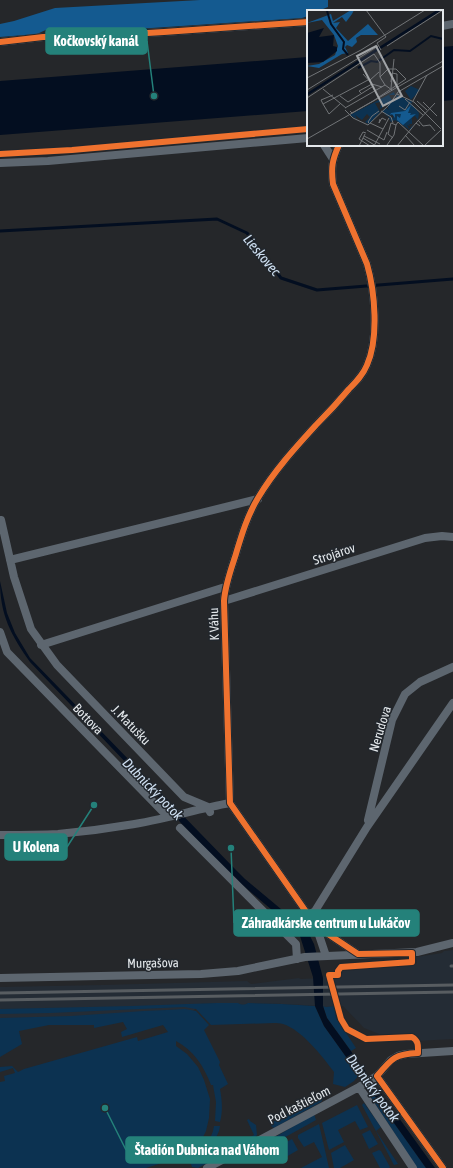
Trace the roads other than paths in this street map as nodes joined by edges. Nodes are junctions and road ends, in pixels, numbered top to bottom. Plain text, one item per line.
1 (307, 22) edge
2 (453, 24) edge
3 (443, 26) edge
4 (0, 42) edge
5 (307, 138) edge
6 (325, 146) edge
7 (339, 146) edge
8 (333, 159) junction
9 (0, 163) edge
10 (258, 499) junction
11 (1, 520) dead end
12 (453, 537) edge
13 (10, 560) junction
14 (225, 588) junction
15 (224, 601) junction
16 (0, 632) edge
17 (41, 645) junction
18 (3, 652) edge
19 (453, 667) edge
20 (453, 703) edge
21 (230, 803) junction
22 (209, 810) junction
23 (169, 817) junction
24 (367, 827) junction
25 (180, 828) dead end
26 (0, 835) edge
27 (309, 915) junction
28 (316, 926) junction
29 (453, 943) edge
30 (358, 954) junction
31 (323, 957) junction
32 (297, 959) junction
33 (0, 978) edge
34 (453, 1051) edge
35 (368, 1081) junction
36 (207, 1168) edge
37 (413, 1168) edge
38 (443, 1168) edge

1 - 4 street
2 - 3 street
5 - 9 street
6 - 8 street
7 - 8 street
8 - 10 street, K Váhu
10 - 13 street
10 - 14 street, K Váhu
11 - 13 street, J. Matušku
12 - 15 street, Strojárov
13 - 17 street, J. Matušku
14 - 15 street, K Váhu
14 - 17 street
15 - 21 street, K Váhu
16 - 18 street, Bottova
17 - 22 street, J. Matušku
18 - 23 street, Bottova
19 - 24 street, Nerudova
20 - 24 street, Nerudova
21 - 22 street
21 - 27 street
22 - 23 street
23 - 26 street
24 - 27 street, Nerudova
25 - 32 street
27 - 28 street
28 - 30 street
28 - 31 street
29 - 30 street, Murgašova
30 - 31 street, Murgašova
31 - 32 street, Murgašova
32 - 33 street, Murgašova
34 - 35 street
35 - 36 street, Pod kaštieľom
35 - 37 street
35 - 38 street

